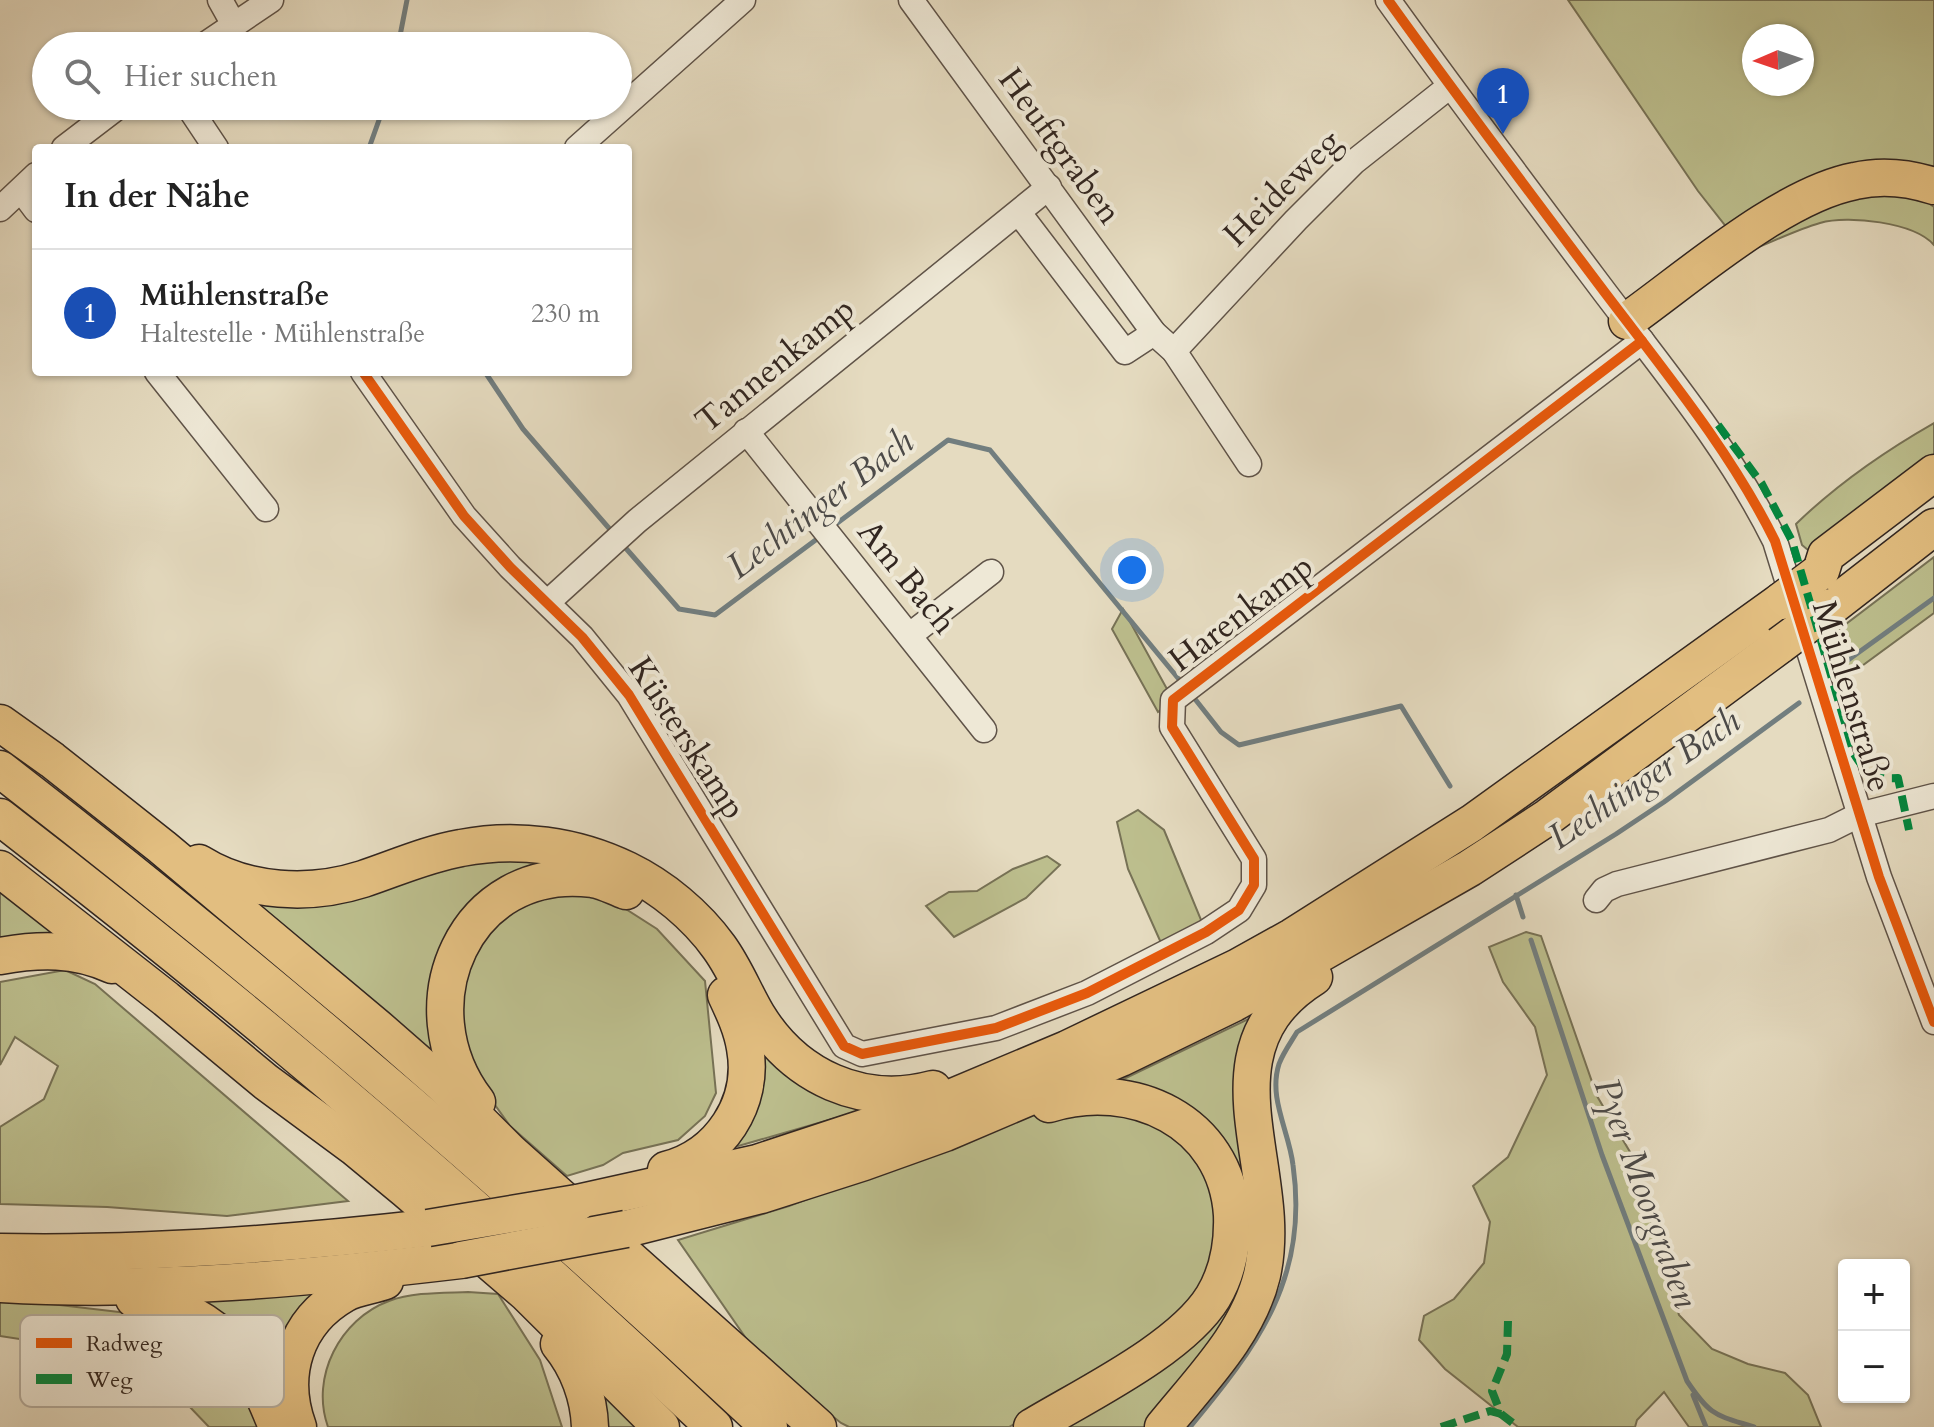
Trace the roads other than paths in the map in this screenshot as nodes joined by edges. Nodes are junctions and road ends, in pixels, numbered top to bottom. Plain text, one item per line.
1 (220, 0) edge
2 (271, 0) edge
3 (743, 0) edge
4 (911, 0) edge
5 (1388, 0) edge
6 (234, 25) junction
7 (224, 32) edge
8 (1450, 86) junction
9 (632, 99) edge
10 (101, 120) edge
11 (197, 120) edge
12 (608, 120) edge
13 (69, 144) edge
14 (213, 144) edge
15 (581, 144) edge
16 (28, 182) edge
17 (1934, 186) edge
18 (1049, 187) junction
19 (0, 209) edge
20 (1019, 213) junction
21 (1634, 331) junction
22 (1154, 333) junction
23 (1174, 351) junction
24 (160, 376) edge
25 (366, 376) edge
26 (746, 431) junction
27 (1249, 464) dead end
28 (1934, 473) edge
29 (1934, 485) edge
30 (266, 509) dead end
31 (1934, 527) edge
32 (991, 572) dead end
33 (1823, 584) junction
34 (548, 602) junction
35 (910, 635) junction
36 (0, 723) edge
37 (984, 730) dead end
38 (0, 769) edge
39 (1934, 796) edge
40 (1859, 815) junction
41 (0, 817) edge
42 (162, 847) junction
43 (1470, 868) junction
44 (0, 869) edge
45 (1596, 900) dead end
46 (0, 956) edge
47 (143, 981) junction
48 (1934, 1022) edge
49 (844, 1046) joint
50 (1000, 1094) junction
51 (510, 1152) junction
52 (585, 1202) junction
53 (0, 1241) edge
54 (0, 1252) edge
55 (73, 1254) junction
56 (406, 1266) junction
57 (0, 1284) edge
58 (59, 1287) junction
59 (526, 1293) junction
60 (193, 1315) edge
61 (268, 1407) edge
62 (777, 1411) edge
63 (277, 1427) edge
64 (298, 1427) edge
65 (590, 1427) edge
66 (661, 1427) edge
67 (714, 1427) edge
68 (818, 1427) edge
69 (839, 1427) edge
70 (1032, 1427) edge
71 (1163, 1427) edge

1 - 6 street
2 - 6 street
3 - 9 street
4 - 18 street, Heuftgraben
5 - 8 street, Mühlenstraße
6 - 7 street
8 - 21 street, Mühlenstraße
8 - 23 street, Heideweg
10 - 13 street
11 - 14 street
12 - 15 street
16 - 19 street
17 - 21 highway
18 - 20 street, Tannenkamp
18 - 22 street, Heuftgraben
20 - 22 street, Heuftgraben
20 - 26 street, Tannenkamp
21 - 40 street, Mühlenstraße
21 - 49 street, Harenkamp
22 - 23 street, Heuftgraben
23 - 27 street, Heuftgraben
24 - 30 street
25 - 34 street, Küsterskamp
26 - 34 street, Tannenkamp
26 - 35 street, Am Bach
28 - 33 highway
29 - 33 highway
31 - 33 highway
32 - 35 street
33 - 43 highway, bridge
33 - 50 highway, bridge
34 - 49 street, Küsterskamp
35 - 37 street, Am Bach
36 - 42 highway
38 - 62 highway
39 - 40 street
40 - 45 street
40 - 48 street, Mühlenstraße
41 - 67 highway
42 - 50 highway
42 - 51 highway
43 - 50 highway
43 - 71 highway
44 - 47 highway
46 - 47 highway
47 - 59 highway
50 - 52 highway
50 - 56 highway, bridge
50 - 70 highway
51 - 52 highway
51 - 62 highway
52 - 55 highway, bridge
53 - 55 highway
54 - 55 highway
56 - 58 highway
56 - 64 highway
57 - 58 highway
58 - 60 highway
59 - 65 highway
59 - 66 highway
61 - 63 highway
62 - 68 highway
62 - 69 highway

